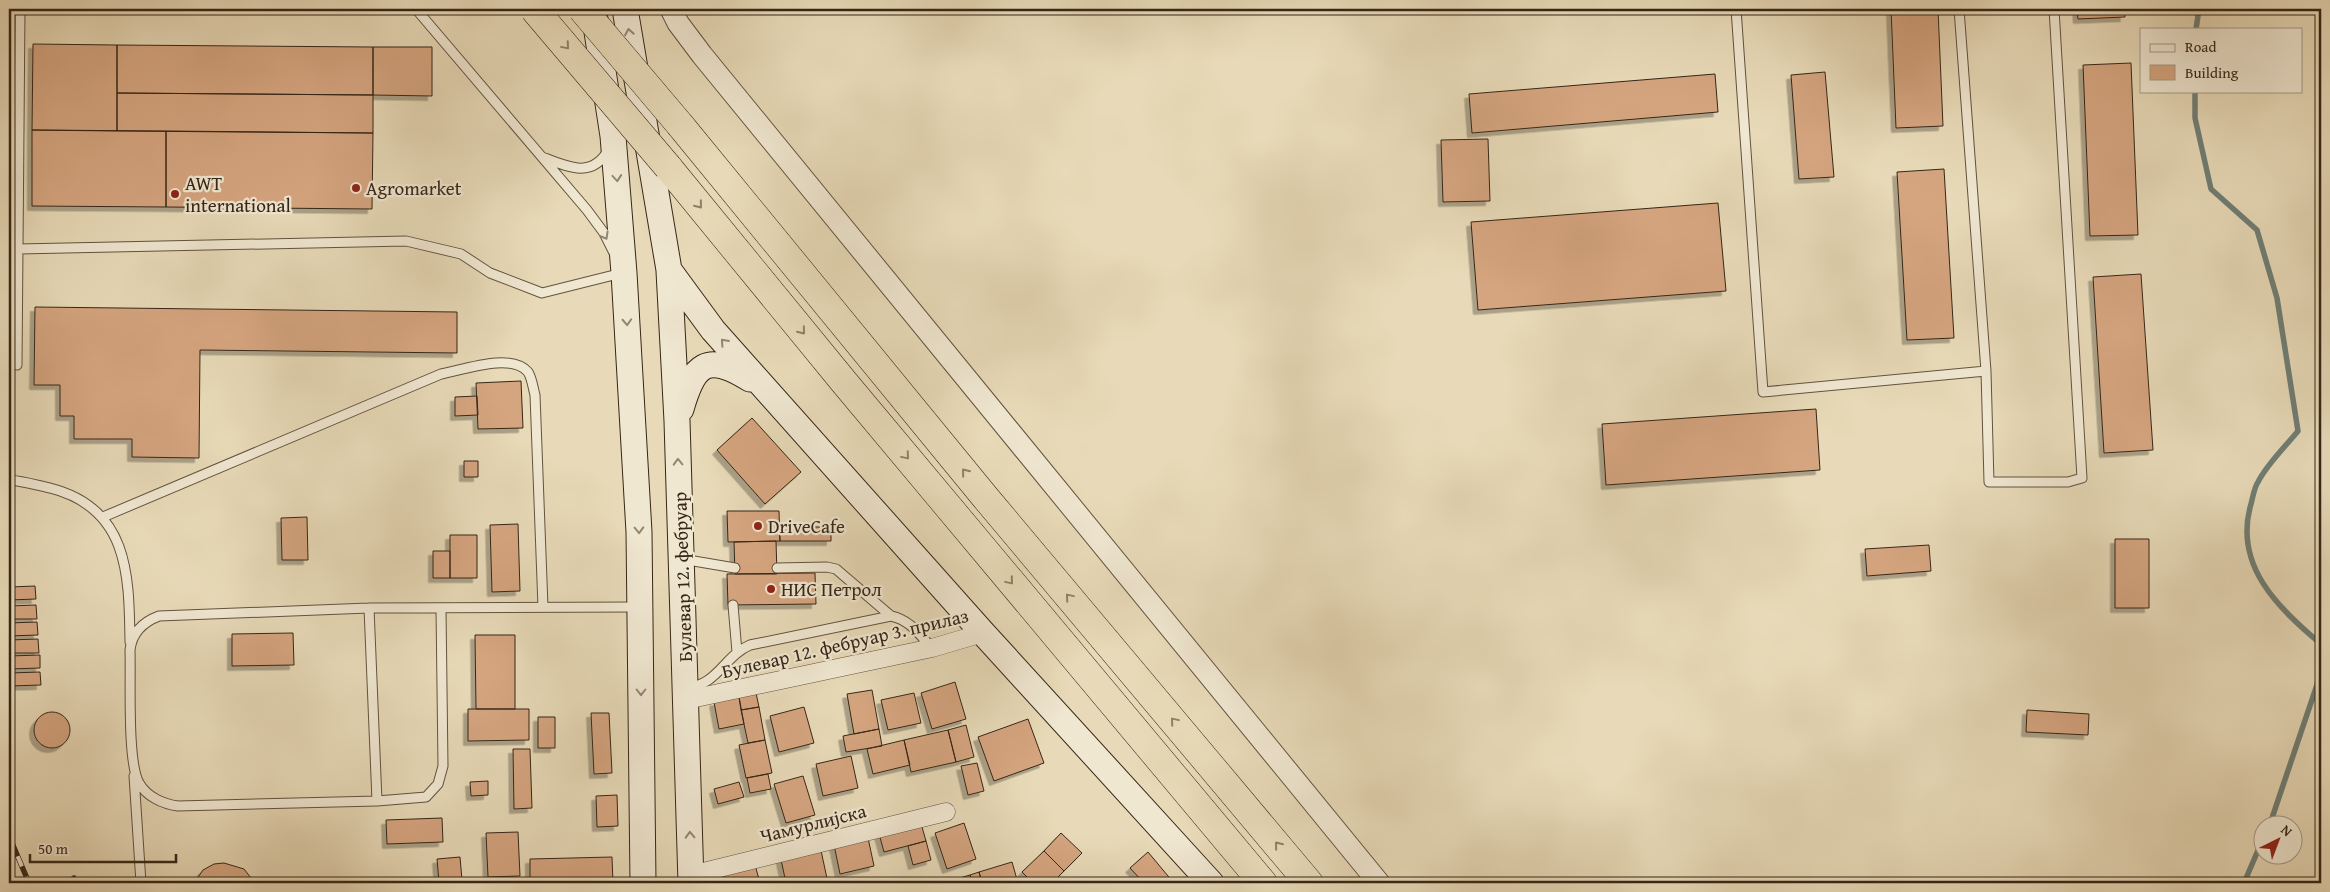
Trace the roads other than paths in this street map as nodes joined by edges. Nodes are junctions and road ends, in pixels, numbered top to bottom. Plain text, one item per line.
1 (20, 9) edge
2 (416, 9) edge
3 (534, 9) edge
4 (582, 9) edge
5 (593, 9) edge
6 (625, 9) edge
7 (671, 9) edge
8 (1736, 9) edge
9 (1958, 9) edge
10 (2054, 9) edge
11 (613, 136) junction
12 (542, 157) junction
13 (18, 248) junction
14 (669, 270) junction
15 (624, 273) junction
16 (17, 365) dead end
17 (1986, 371) junction
18 (769, 391) junction
19 (677, 421) junction
20 (9, 480) edge
21 (103, 517) junction
22 (682, 559) junction
23 (777, 568) dead end
24 (732, 570) dead end
25 (733, 605) dead end
26 (543, 607) junction
27 (640, 607) junction
28 (369, 608) junction
29 (441, 608) junction
30 (891, 616) junction
31 (983, 633) junction
32 (932, 648) junction
33 (130, 650) junction
34 (737, 652) junction
35 (686, 694) junction
36 (133, 767) junction
37 (377, 801) junction
38 (946, 812) dead end
39 (691, 879) edge
40 (141, 883) edge
41 (643, 883) edge
42 (1211, 883) edge
43 (1263, 883) edge
44 (1309, 883) edge
45 (1379, 883) edge

1 - 13 lane
2 - 12 lane
3 -> 43 highway, bridge
44 -> 4 highway, bridge
5 - 11 main road
14 -> 6 main road, Булевар 12. фебруар
7 - 45 street
8 - 17 lane
9 - 17 lane
10 - 17 lane
11 - 12 lane
11 -> 15 main road
12 -> 15 lane
13 - 15 lane
13 - 16 lane
18 -> 14 main road
14 - 19 main road, Булевар 12. фебруар
15 -> 27 main road
18 - 19 main road
18 - 31 main road
22 -> 19 main road, Булевар 12. фебруар
20 - 21 lane
21 - 26 lane
21 - 33 lane
22 - 24 lane
22 - 35 main road, Булевар 12. фебруар
23 - 30 lane
25 - 34 lane
26 - 27 lane
26 - 29 lane
27 -> 41 main road
28 - 29 lane
28 - 33 lane
28 - 37 lane
29 - 37 lane
30 - 32 lane
30 - 34 lane
31 - 32 street, Булевар 12. фебруар 3. прилаз
31 - 42 main road
32 - 35 street, Булевар 12. фебруар 3. прилаз
33 - 36 lane
34 - 35 lane
39 -> 35 main road, Булевар 12. фебруар
36 - 37 lane
36 - 40 lane
38 - 39 street, Чамурлијска

